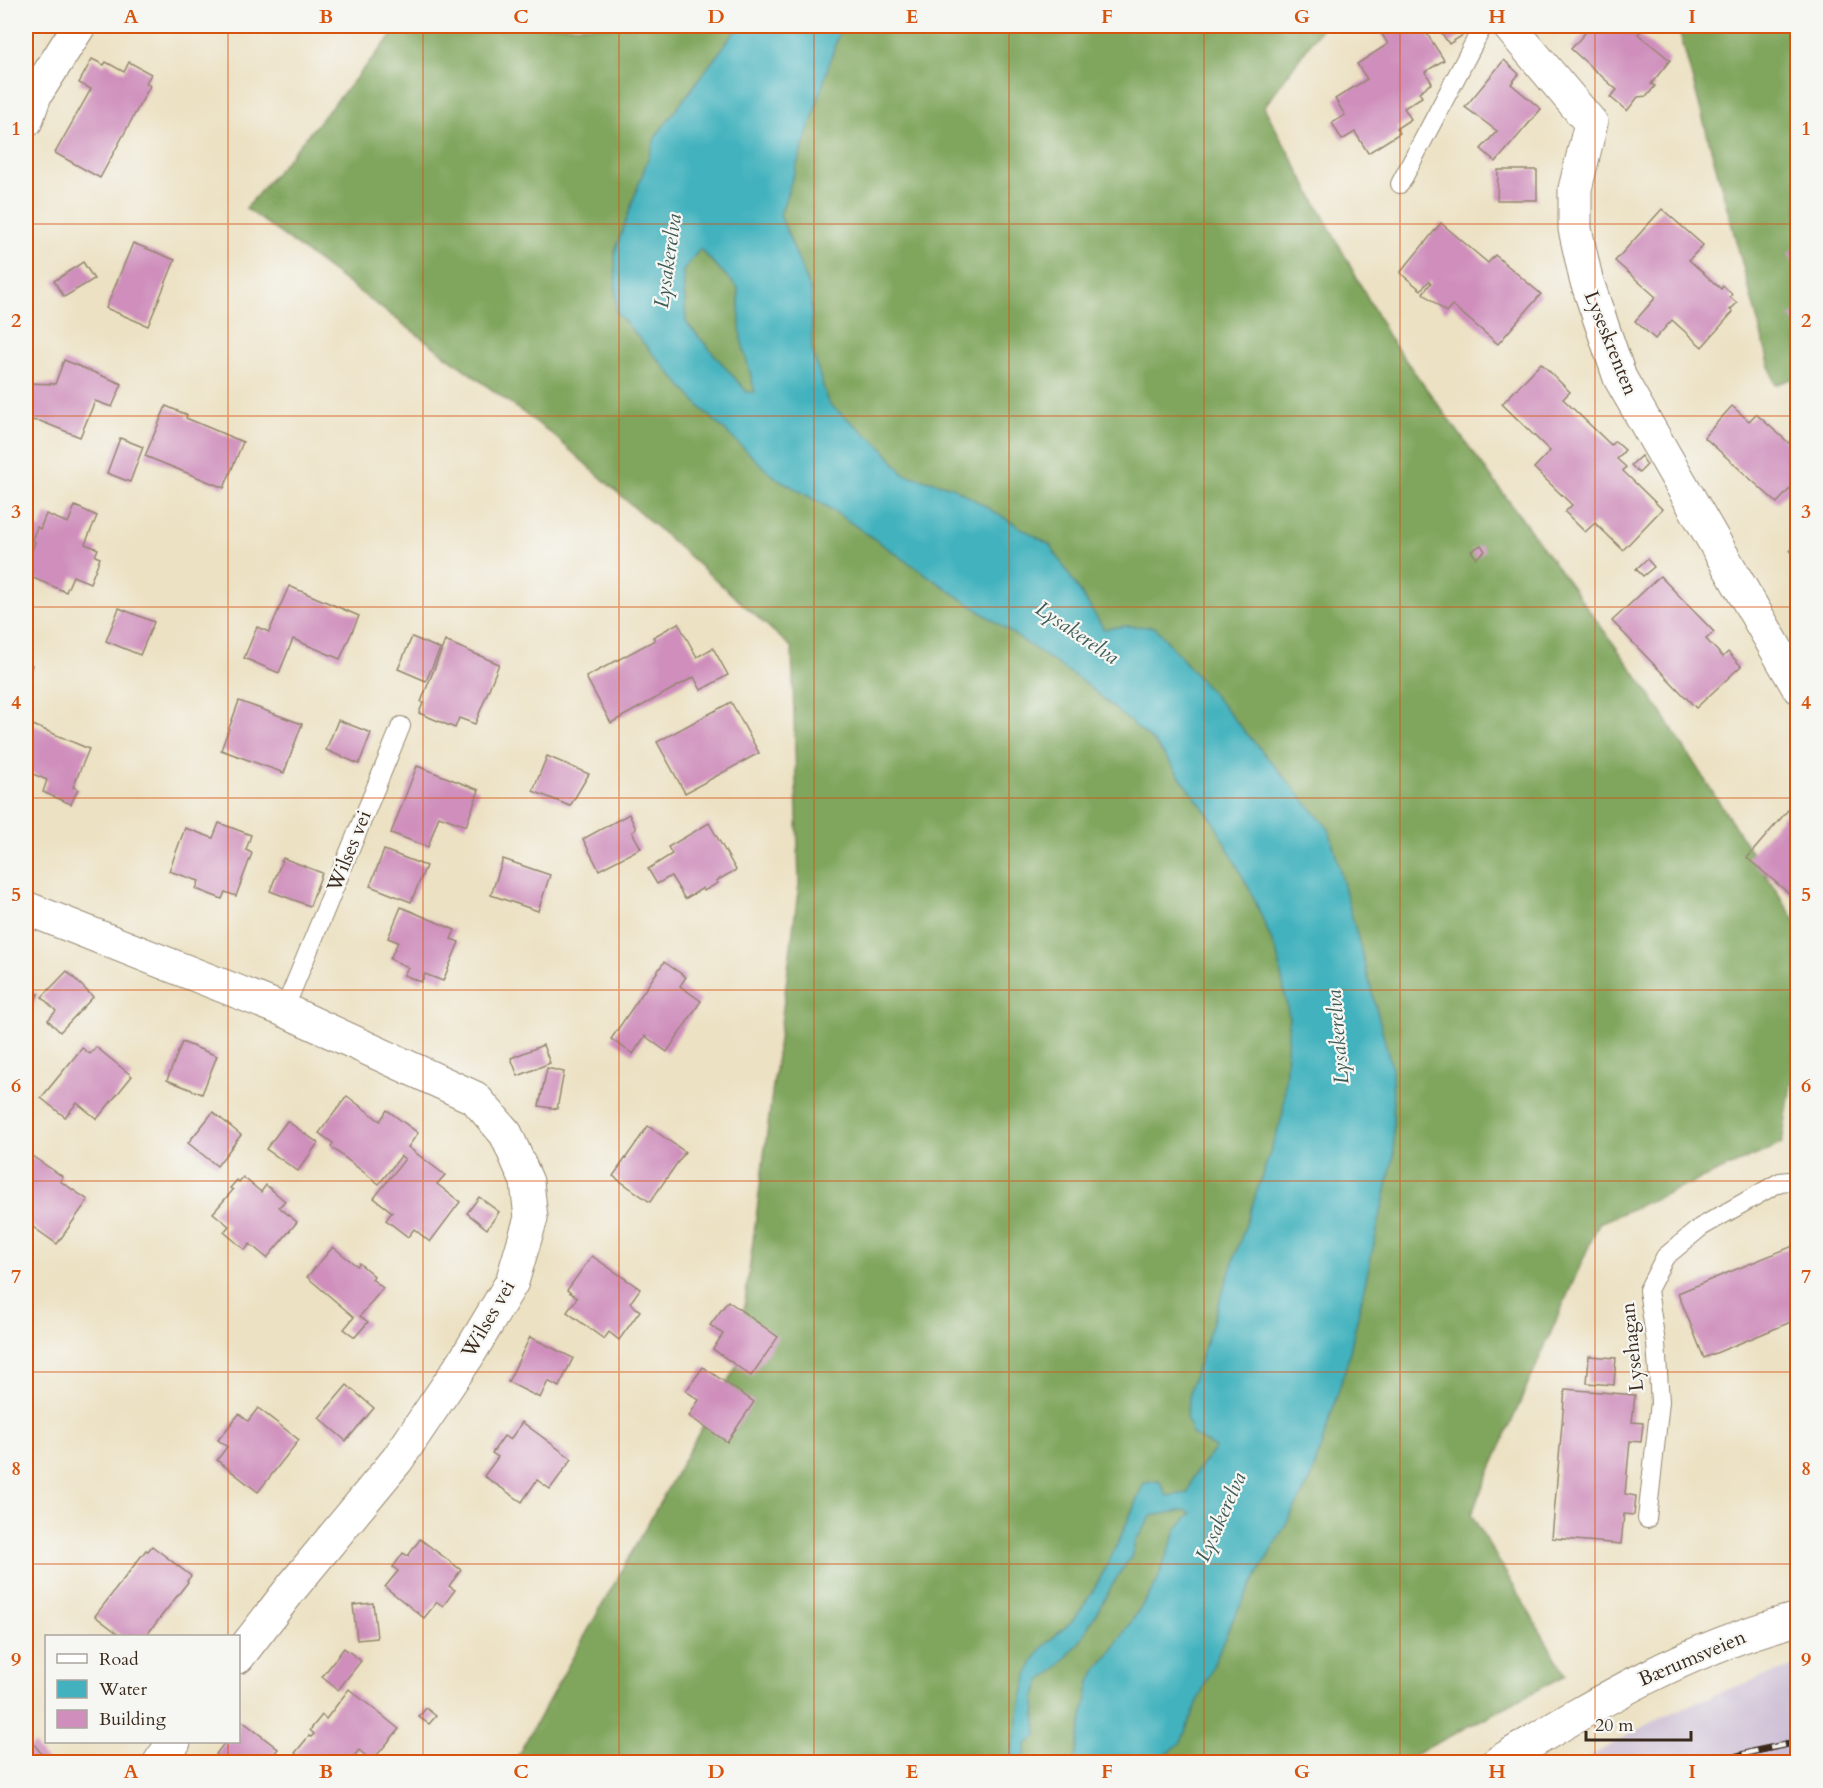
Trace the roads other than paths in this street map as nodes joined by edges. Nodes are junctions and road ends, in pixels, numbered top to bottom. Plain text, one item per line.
1 (79, 26) edge
2 (1483, 26) edge
3 (1509, 26) edge
4 (26, 121) edge
5 (1400, 184) dead end
6 (1797, 687) edge
7 (400, 726) dead end
8 (26, 908) edge
9 (284, 1010) junction
10 (1797, 1180) edge
11 (1647, 1519) dead end
12 (1797, 1619) edge
13 (240, 1654) edge
14 (173, 1743) edge
15 (160, 1762) edge
16 (1499, 1762) edge

1 - 4 street
2 - 5 lane
3 - 6 street, Lyseskrenten
7 - 9 lane, Wilses vei
8 - 9 street, Wilses vei
9 - 13 street, Wilses vei
10 - 11 lane, Lysehagan
12 - 16 street, Bærumsveien
14 - 15 street

